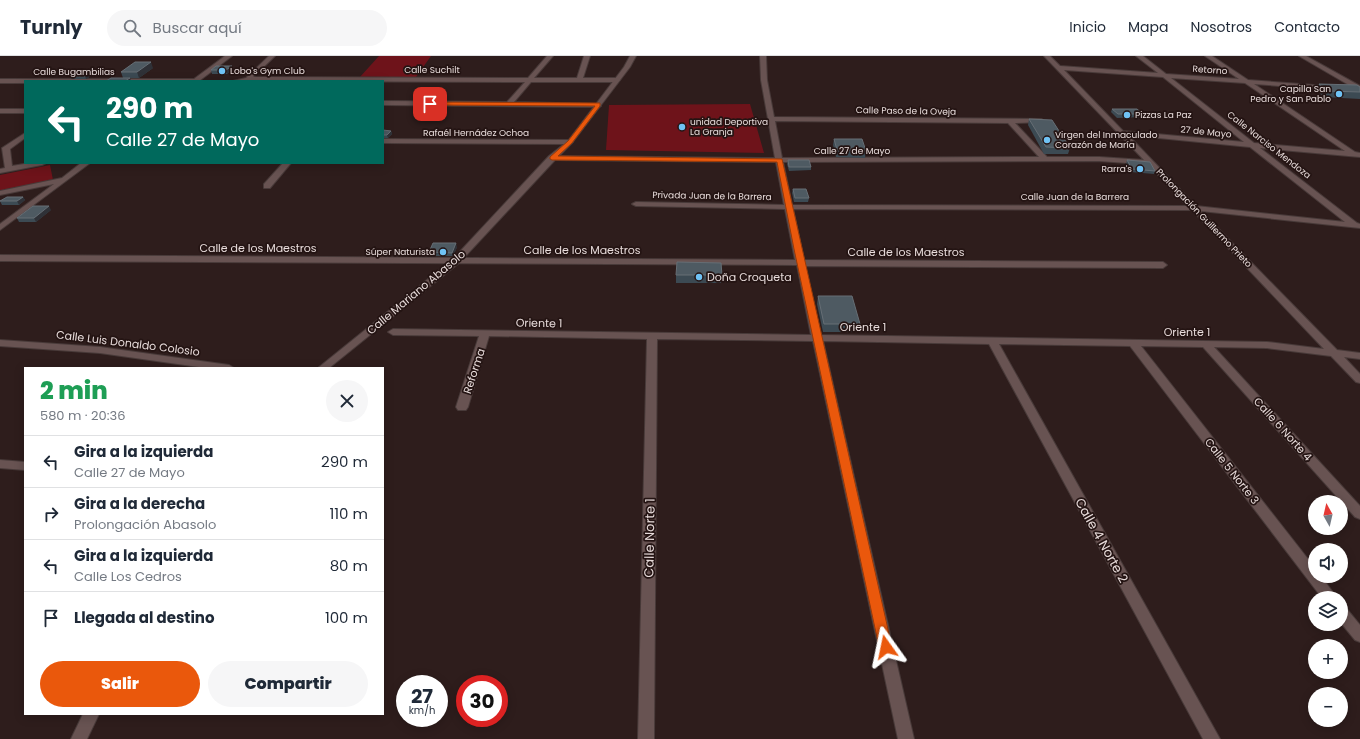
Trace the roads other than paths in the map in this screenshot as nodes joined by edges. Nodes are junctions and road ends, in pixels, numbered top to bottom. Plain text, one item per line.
1 (229, 56) edge
2 (272, 56) edge
3 (550, 56) edge
4 (587, 56) edge
5 (633, 56) edge
6 (763, 56) edge
7 (1047, 56) edge
8 (1139, 56) edge
9 (1208, 56) edge
10 (1302, 56) edge
11 (1058, 68) junction
12 (1165, 76) junction
13 (248, 79) junction
14 (197, 80) edge
15 (242, 80) edge
16 (529, 80) junction
17 (579, 80) junction
18 (616, 80) junction
19 (0, 81) edge
20 (24, 81) edge
21 (1246, 81) junction
22 (1360, 89) edge
23 (384, 103) edge
24 (509, 104) junction
25 (598, 105) junction
26 (0, 111) edge
27 (24, 111) edge
28 (771, 119) junction
29 (1010, 121) junction
30 (1041, 121) edge
31 (1122, 133) junction
32 (24, 136) edge
33 (384, 141) edge
34 (570, 142) junction
35 (1254, 146) junction
36 (1356, 154) edge
37 (552, 158) junction
38 (1045, 159) junction
39 (1360, 159) edge
40 (779, 160) junction
41 (1151, 163) junction
42 (37, 164) edge
43 (85, 164) edge
44 (286, 164) edge
45 (9, 170) junction
46 (0, 172) edge
47 (63, 180) junction
48 (267, 186) dead end
49 (0, 193) edge
50 (636, 204) dead end
51 (788, 207) junction
52 (1195, 208) junction
53 (1358, 227) edge
54 (0, 228) edge
55 (0, 258) edge
56 (456, 261) junction
57 (801, 264) junction
58 (1163, 264) dead end
59 (393, 332) dead end
60 (485, 334) junction
61 (652, 337) junction
62 (817, 339) junction
63 (992, 340) junction
64 (0, 343) edge
65 (1133, 343) junction
66 (1206, 344) junction
67 (1333, 353) junction
68 (1360, 356) edge
69 (222, 367) edge
70 (324, 367) edge
71 (1360, 380) edge
72 (462, 407) dead end
73 (0, 464) edge
74 (24, 466) edge
75 (1360, 514) edge
76 (1325, 591) edge
77 (1348, 621) edge
78 (1360, 636) edge
79 (91, 715) edge
80 (79, 739) edge
81 (646, 739) edge
82 (906, 739) edge
83 (1212, 739) edge

1 - 14 street
2 - 13 street
3 - 16 street
4 - 17 street
5 - 18 street
6 - 28 street
7 - 11 street, Prolongación Guillermo Prieto
8 - 12 street, Calle Narciso Mendoza
9 - 21 street
10 - 22 street
11 - 12 street, Retorno
11 - 31 street, Prolongación Guillermo Prieto
12 - 21 street, Retorno
12 - 35 street, Calle Narciso Mendoza
13 - 15 street, Calle Suchilt
13 - 16 street, Calle Suchilt
16 - 17 street, Calle Suchilt
16 - 24 street
17 - 18 street, Calle Suchilt
18 - 25 street, Calle Mariano Abasolo
19 - 20 street, Calle Bugambilias
21 - 22 street, Retorno
21 - 36 street
23 - 24 street
24 - 25 street
25 - 34 street, Calle Mariano Abasolo
26 - 27 street
28 - 29 street, Calle Paso de la Oveja
28 - 40 street
29 - 30 street, Calle Paso de la Oveja
29 - 38 street
31 - 35 street, 27 de Mayo
31 - 41 street, Prolongación Guillermo Prieto
32 - 45 street
33 - 34 street, Rafaél Hernádez Ochoa
34 - 37 street, Calle Mariano Abasolo
35 - 36 street, 27 de Mayo
35 - 53 street, Calle Narciso Mendoza
36 - 39 street
37 - 40 street, Calle 27 de Mayo
37 - 56 street, Calle Mariano Abasolo
38 - 40 street, Calle 27 de Mayo
38 - 41 street, Calle 27 de Mayo
40 - 51 street
41 - 52 street, Prolongación Guillermo Prieto
42 - 45 street
43 - 47 street
44 - 48 street
45 - 46 street
47 - 49 street
47 - 54 street
50 - 51 street, Privada Juan de la Barrera
51 - 52 street, Calle Juan de la Barrera
51 - 57 street
52 - 53 street, Calle Juan de la Barrera
52 - 67 street, Prolongación Guillermo Prieto
55 - 56 street, Calle de los Maestros
56 - 57 street, Calle de los Maestros
56 - 70 street, Calle Mariano Abasolo
57 - 58 street, Calle de los Maestros
57 - 62 street
59 - 60 street, Oriente 1
60 - 61 street, Oriente 1
60 - 72 street, Reforma
61 - 62 street, Oriente 1
61 - 81 street, Calle Norte 1
62 - 63 street, Oriente 1
62 - 82 street
63 - 65 street, Oriente 1
63 - 83 street, Calle 4 Norte 2
64 - 69 street, Calle Luis Donaldo Colosio
65 - 66 street, Oriente 1
65 - 76 street, Calle 5 Norte 3
66 - 67 street, Oriente 1
66 - 75 street, Calle 6 Norte 4
67 - 68 street, Oriente 1
67 - 71 street, Prolongación Guillermo Prieto
73 - 74 street
77 - 78 street
79 - 80 street

